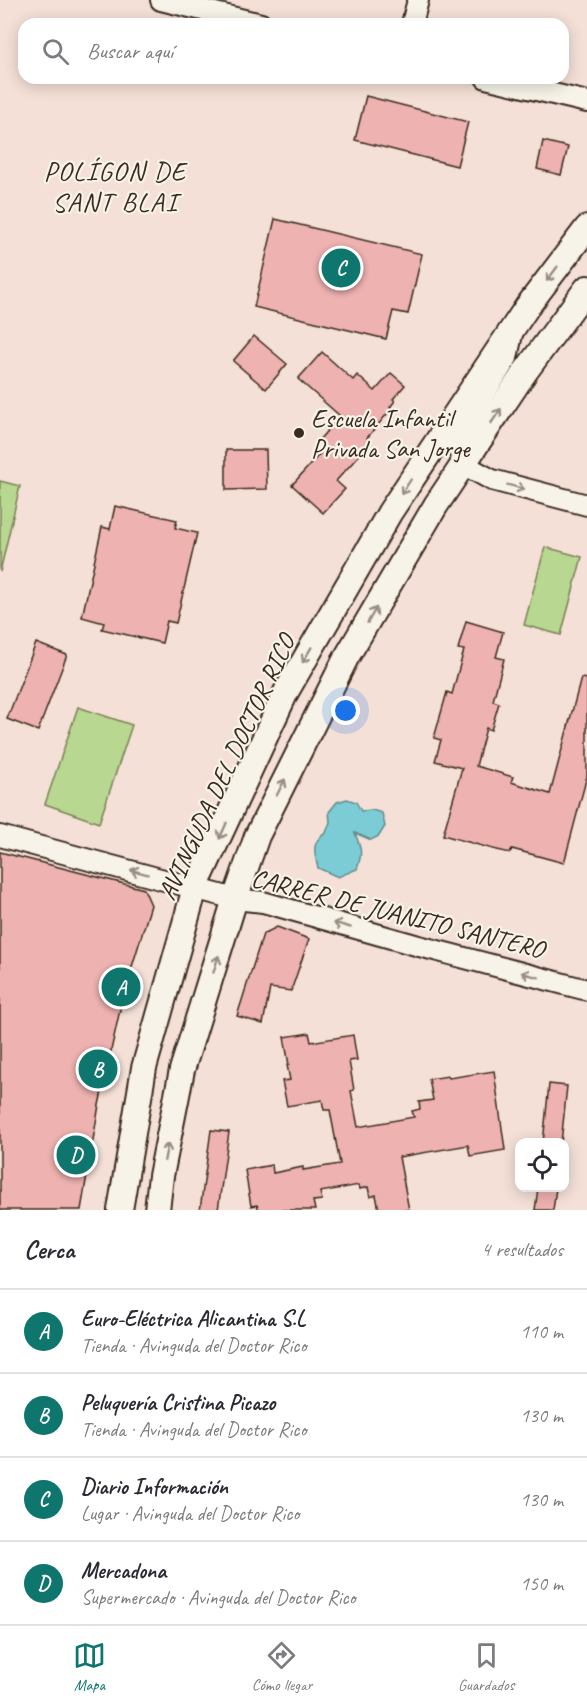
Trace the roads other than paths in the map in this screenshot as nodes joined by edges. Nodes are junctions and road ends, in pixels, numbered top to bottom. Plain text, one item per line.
1 (161, 0) edge
2 (418, 0) edge
3 (236, 18) edge
4 (414, 18) edge
5 (511, 84) edge
6 (587, 102) edge
7 (587, 228) edge
8 (587, 288) edge
9 (514, 326) junction
10 (463, 464) junction
11 (587, 505) edge
12 (0, 836) edge
13 (195, 888) junction
14 (235, 899) junction
15 (587, 990) edge
16 (120, 1210) edge
17 (157, 1210) edge

1 - 3 street
2 - 4 street
5 - 6 street
7 -> 9 street, AVINGUDA DEL DOCTOR RICO
10 -> 8 street
9 - 10 street, AVINGUDA DEL DOCTOR RICO
9 -> 13 street, AVINGUDA DEL DOCTOR RICO
10 -> 11 street
14 -> 10 street
13 -> 12 street, CARRER DE JUANITO SANTERO
13 - 14 street, CARRER DE JUANITO SANTERO
13 - 16 street, AVINGUDA DEL DOCTOR RICO
15 -> 14 street, CARRER DE JUANITO SANTERO
17 -> 14 street

